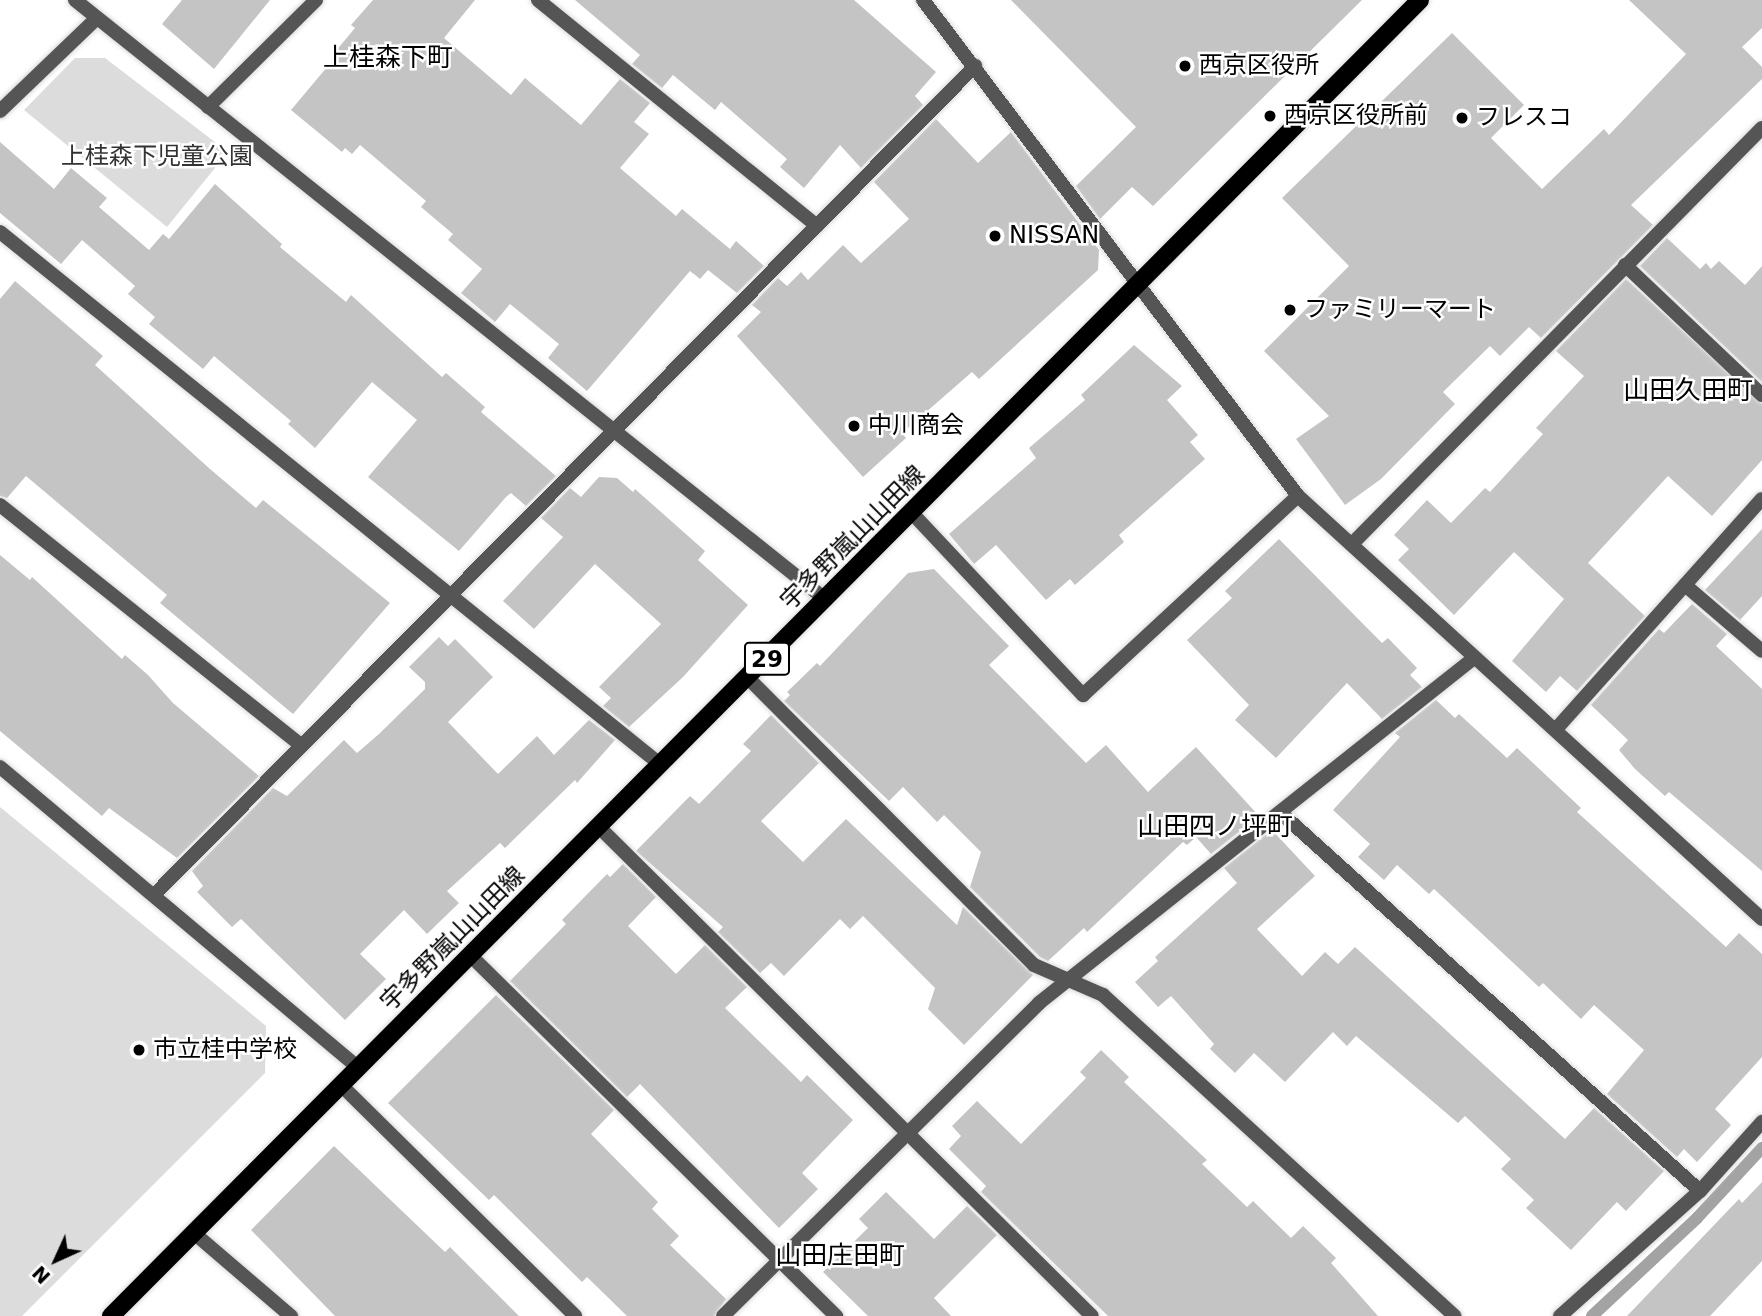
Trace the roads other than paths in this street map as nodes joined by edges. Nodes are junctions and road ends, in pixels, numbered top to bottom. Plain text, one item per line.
1 (75, 0) edge
2 (316, 0) edge
3 (538, 0) edge
4 (923, 0) edge
5 (1420, 0) edge
6 (97, 18) junction
7 (975, 66) junction
8 (208, 107) junction
9 (0, 111) edge
10 (1762, 128) edge
11 (817, 226) junction
12 (0, 232) edge
13 (1625, 265) junction
14 (1141, 285) junction
15 (1762, 395) edge
16 (614, 431) junction
17 (1298, 496) junction
18 (1762, 499) edge
19 (0, 505) edge
20 (912, 513) junction
21 (1352, 544) junction
22 (1685, 584) junction
23 (451, 595) junction
24 (826, 600) junction
25 (1762, 651) edge
26 (1474, 658) junction
27 (748, 678) junction
28 (1557, 728) junction
29 (302, 746) junction
30 (661, 765) junction
31 (0, 767) edge
32 (1281, 813) junction
33 (599, 827) junction
34 (154, 895) junction
35 (1762, 919) edge
36 (471, 956) junction
37 (1070, 979) junction
38 (359, 1068) junction
39 (341, 1085) junction
40 (1762, 1122) edge
41 (907, 1134) junction
42 (1700, 1191) junction
43 (194, 1233) junction
44 (778, 1259) junction
45 (111, 1316) edge
46 (291, 1316) edge
47 (575, 1316) edge
48 (723, 1316) edge
49 (836, 1316) edge
50 (1092, 1316) edge
51 (1454, 1316) edge
52 (1560, 1316) edge

1 - 6 street
2 - 8 street
3 - 11 street
4 - 7 street
5 - 14 main road, 宇多野嵐山山田線 / 29
6 - 8 street
6 - 9 street
7 - 11 street
7 - 14 street
8 - 16 street
10 - 13 street
11 - 16 street
12 - 23 street
13 - 15 street
13 - 21 street
14 - 17 street
14 - 20 main road, 宇多野嵐山山田線 / 29
16 - 23 street
16 - 24 street
17 - 20 street
17 - 21 street
18 - 22 street
19 - 29 street
20 - 24 main road, 宇多野嵐山山田線 / 29
21 - 26 street
22 - 25 street
22 - 28 street
23 - 29 street
23 - 30 street
24 - 27 main road, 宇多野嵐山山田線 / 29
26 - 28 street
26 - 32 street
27 - 30 main road, 宇多野嵐山山田線 / 29
27 - 37 street
28 - 35 street
29 - 34 street
30 - 33 main road, 宇多野嵐山山田線 / 29
31 - 34 street
32 - 37 street
32 - 42 street
33 - 36 main road, 宇多野嵐山山田線 / 29
33 - 41 street
34 - 38 street
36 - 38 main road, 宇多野嵐山山田線 / 29
36 - 44 street
37 - 41 street
37 - 51 street
38 - 39 main road, 宇多野嵐山山田線 / 29
39 - 43 main road, 宇多野嵐山山田線 / 29
39 - 47 street
40 - 42 street
41 - 44 street
41 - 50 street
42 - 52 street
43 - 45 main road, 宇多野嵐山山田線 / 29
43 - 46 street
44 - 48 street
44 - 49 street

